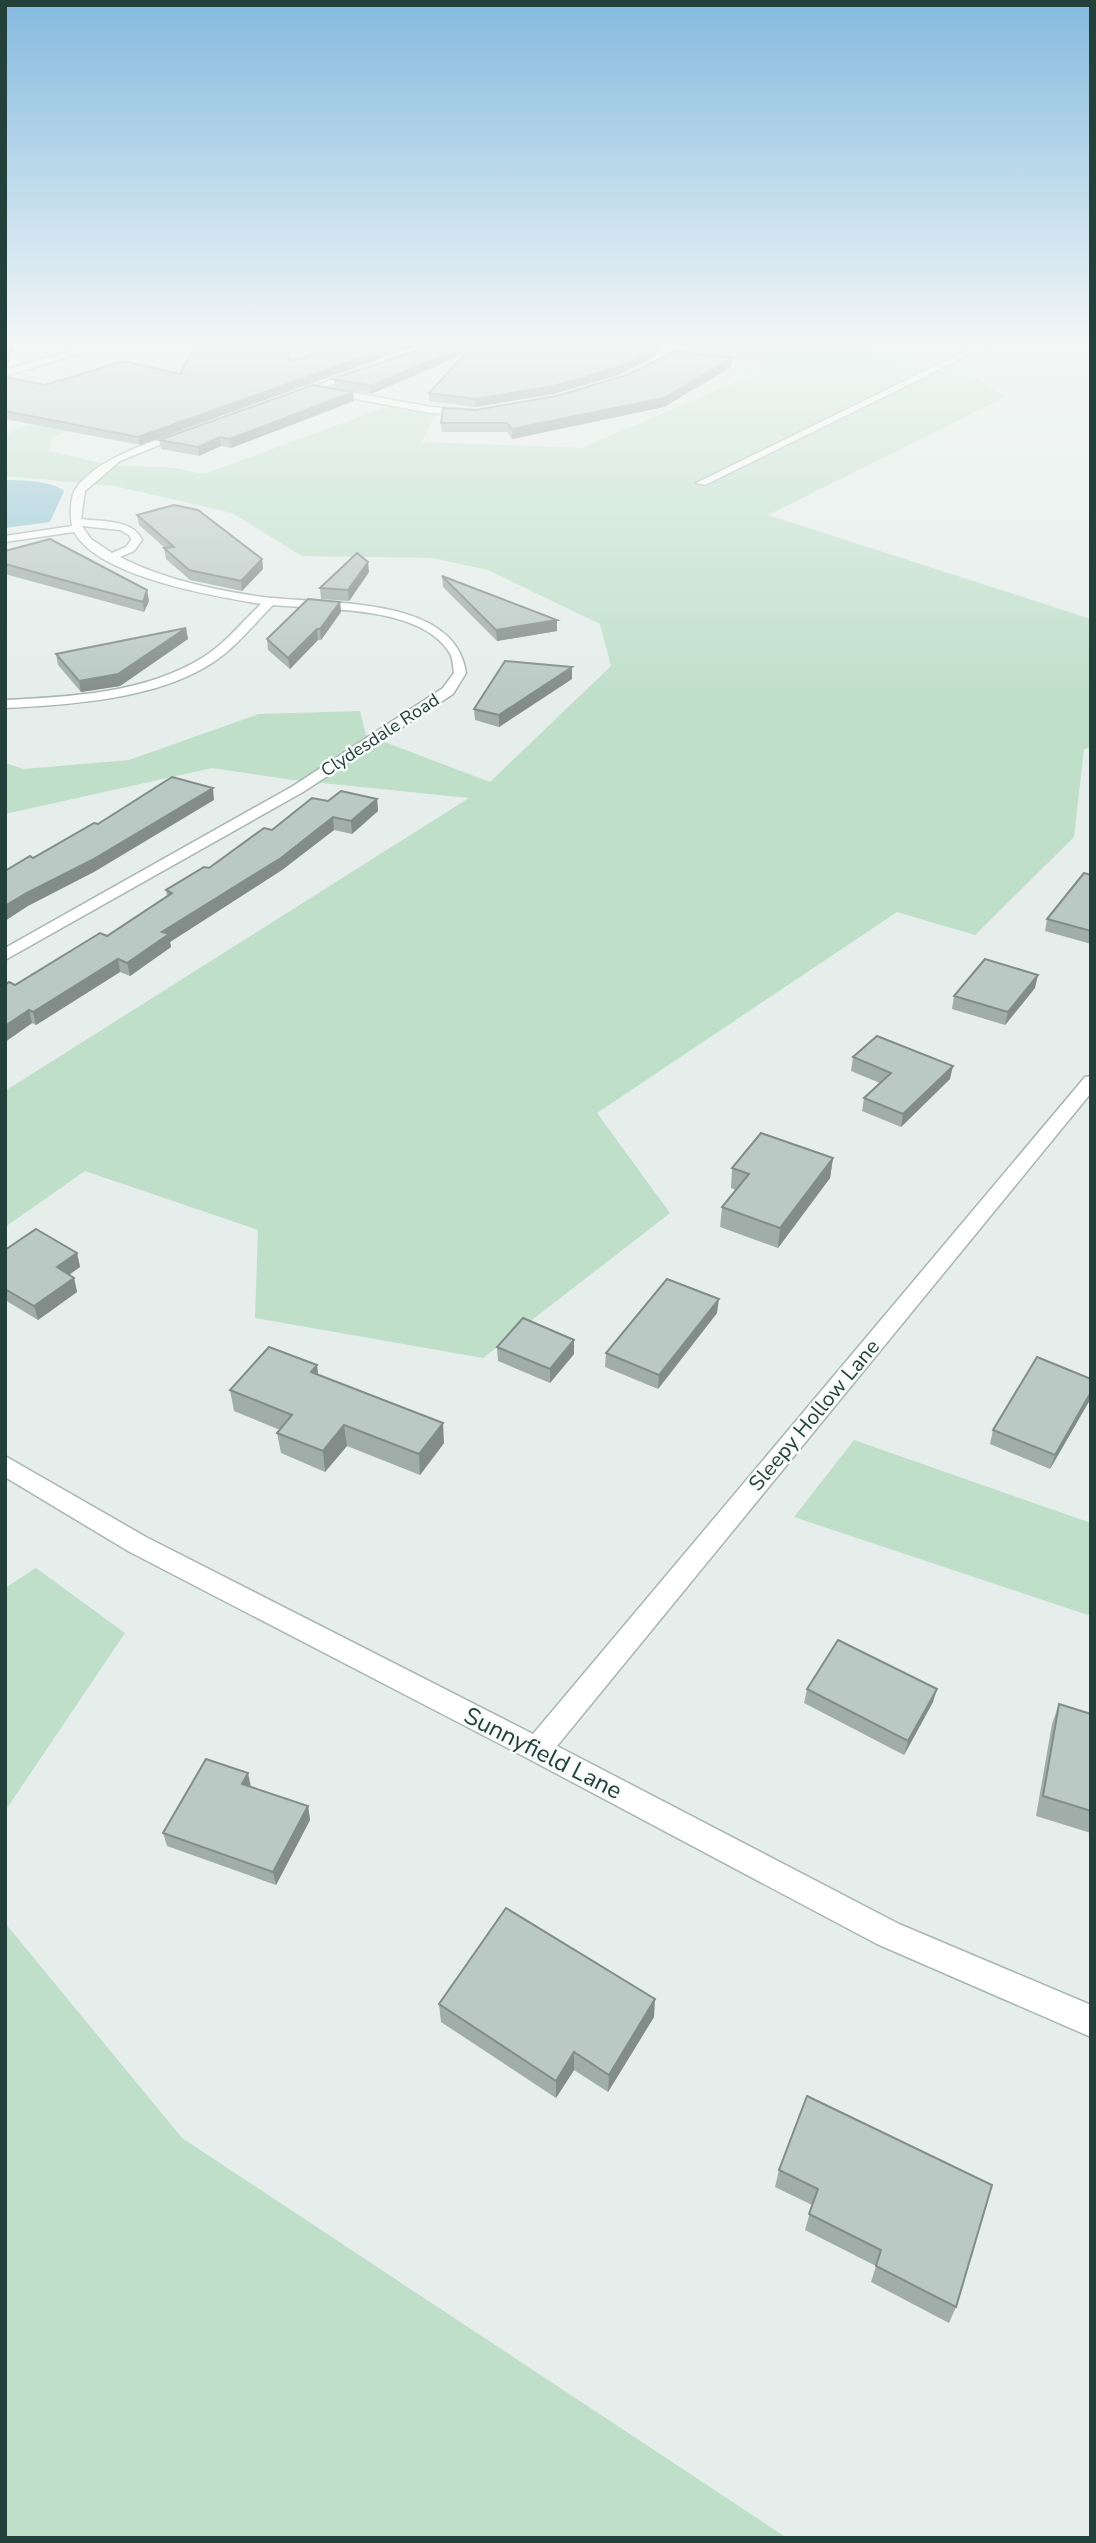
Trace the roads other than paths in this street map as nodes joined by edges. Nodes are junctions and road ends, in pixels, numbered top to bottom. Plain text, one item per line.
1 (114, 462) edge
2 (745, 462) edge
3 (701, 483) dead end
4 (77, 525) junction
5 (5, 538) edge
6 (111, 557) junction
7 (270, 601) junction
8 (5, 704) edge
9 (5, 955) edge
10 (1089, 1086) edge
11 (5, 1465) edge
12 (537, 1749) junction
13 (1091, 2021) edge

1 - 4 street
2 - 3 street
4 - 5 street
4 - 6 street, Clydesdale Road
4 - 6 street
6 - 7 street, Clydesdale Road
7 - 8 street
7 - 9 street, Clydesdale Road
10 - 12 street, Sleepy Hollow Lane
11 - 12 street, Sunnyfield Lane
12 - 13 street, Sunnyfield Lane

